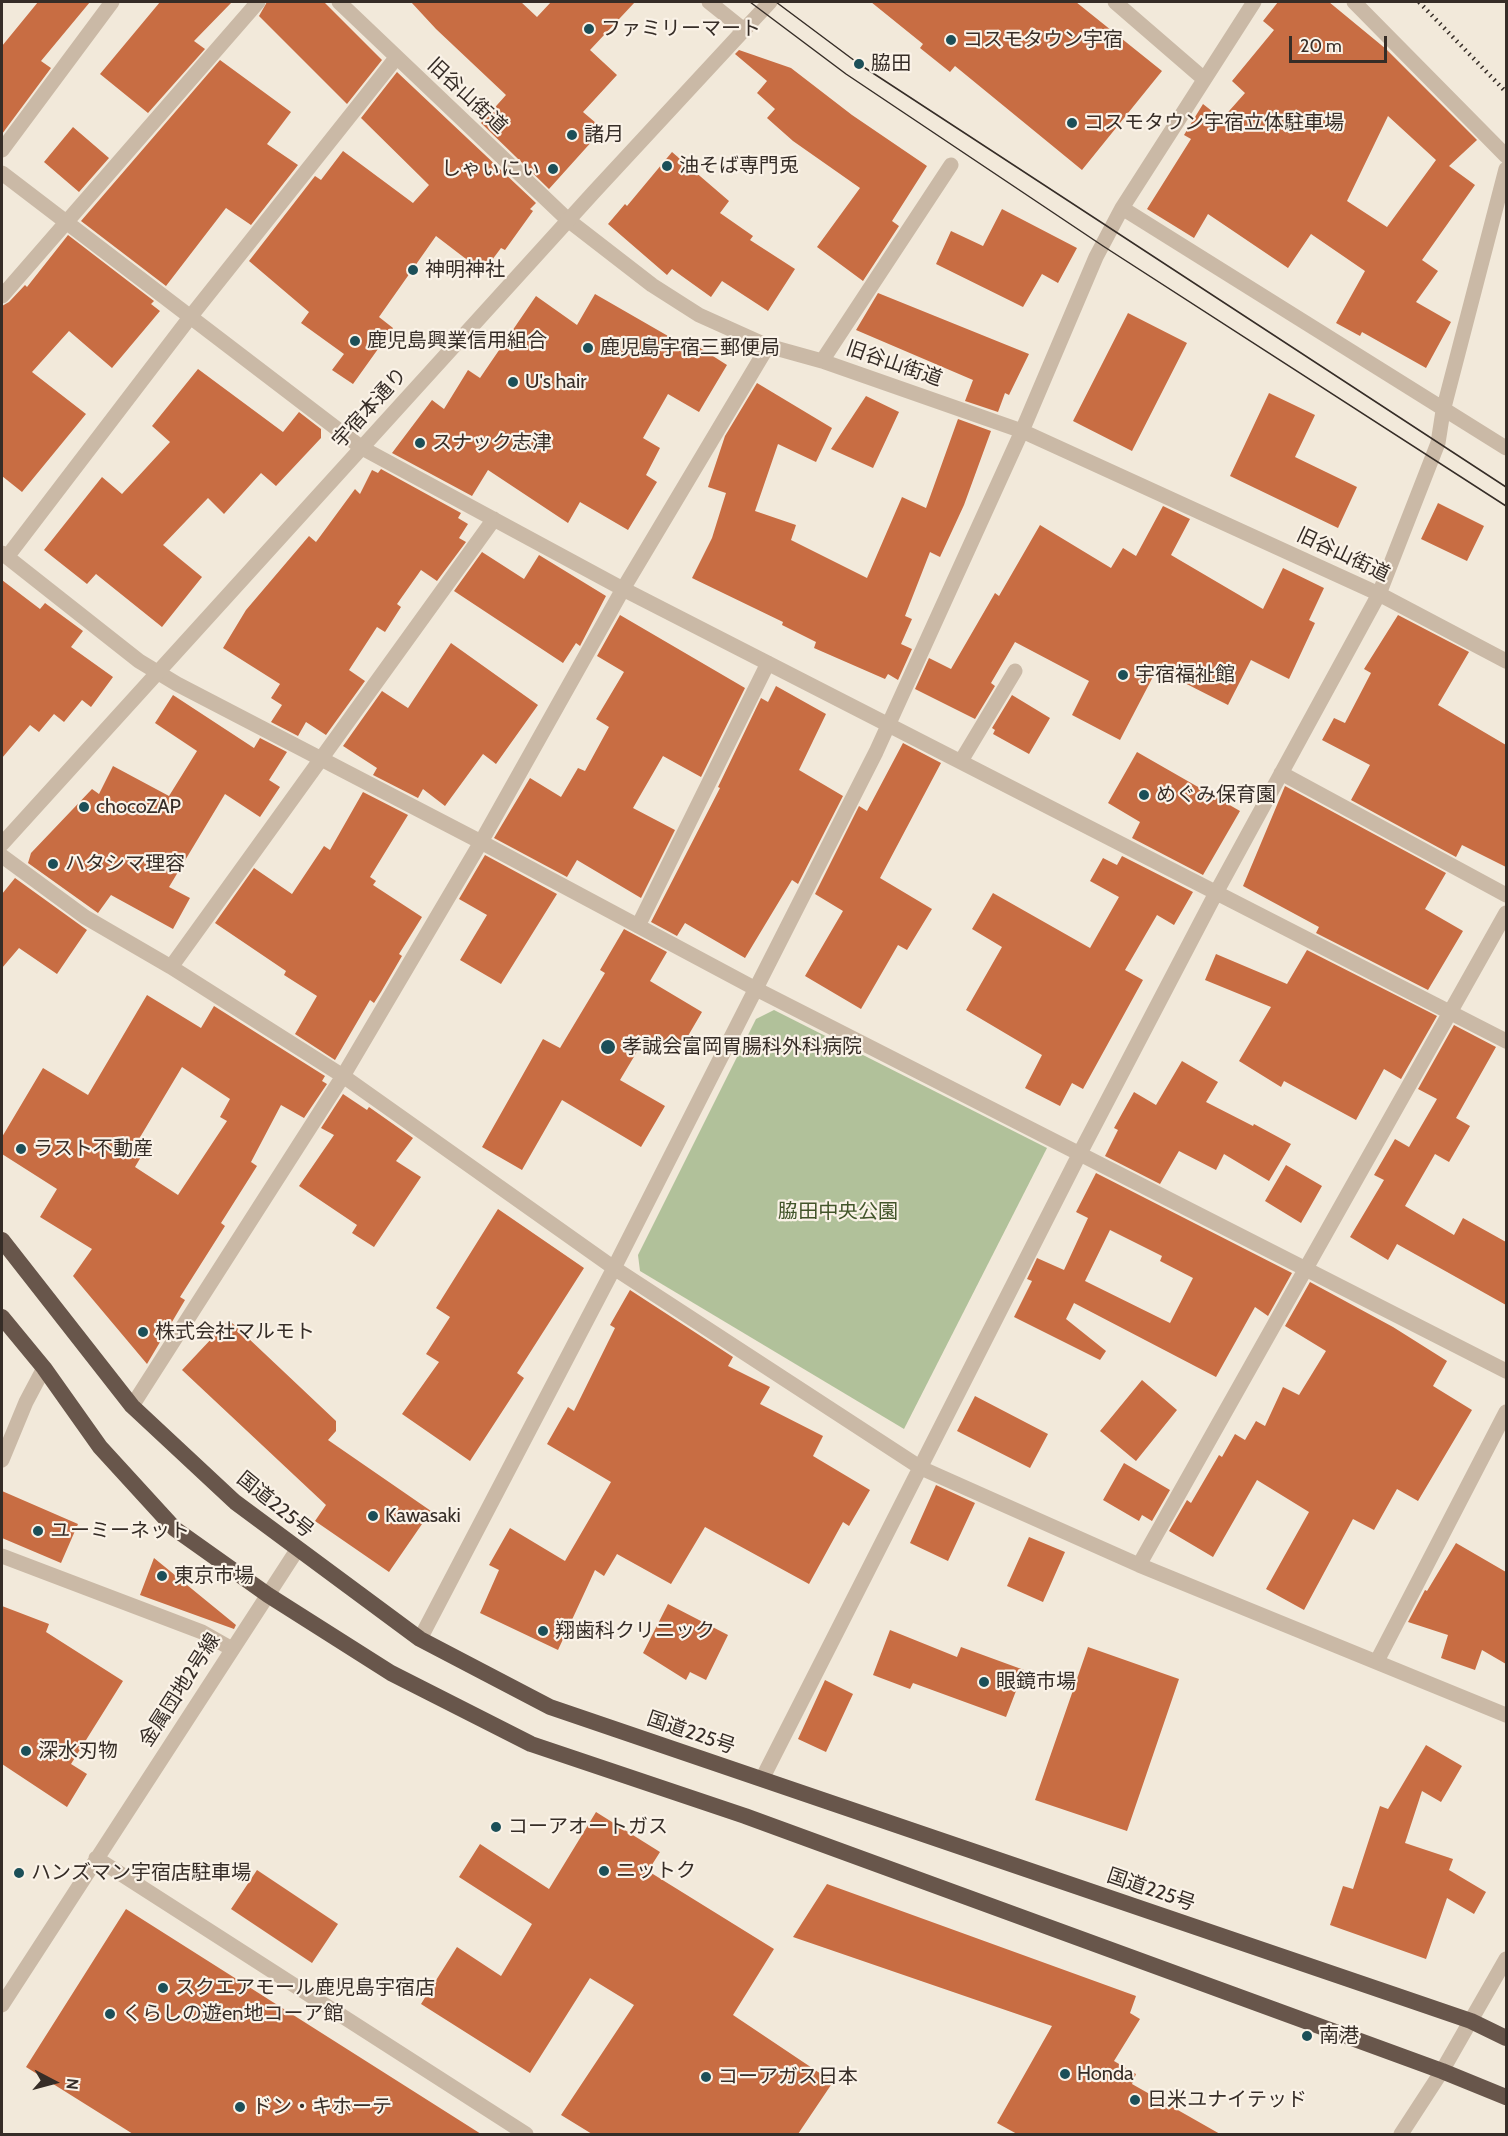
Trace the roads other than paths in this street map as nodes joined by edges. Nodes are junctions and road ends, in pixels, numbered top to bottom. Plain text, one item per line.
1 (112, 2) edge
2 (258, 2) edge
3 (339, 2) edge
4 (709, 2) edge
5 (770, 2) edge
6 (1115, 2) edge
7 (1254, 2) edge
8 (1354, 2) edge
9 (744, 30) junction
10 (396, 58) junction
11 (1204, 79) junction
12 (2, 150) edge
13 (1506, 156) edge
14 (951, 165) dead end
15 (1506, 169) edge
16 (2, 173) edge
17 (1122, 208) junction
18 (568, 220) junction
19 (65, 222) junction
20 (2, 296) edge
21 (191, 316) junction
22 (768, 346) junction
23 (822, 361) junction
24 (1443, 411) junction
25 (1022, 431) junction
26 (362, 448) junction
27 (1506, 448) edge
28 (494, 519) junction
29 (4, 555) edge
30 (623, 589) junction
31 (1379, 594) junction
32 (1506, 661) edge
33 (768, 663) junction
34 (1015, 671) dead end
35 (155, 672) junction
36 (889, 724) junction
37 (319, 760) junction
38 (961, 761) junction
39 (1281, 773) junction
40 (481, 842) junction
41 (2, 844) edge
42 (2, 856) edge
43 (1217, 891) junction
44 (1506, 895) edge
45 (1506, 913) edge
46 (638, 926) junction
47 (171, 967) junction
48 (756, 989) junction
49 (1452, 1012) junction
50 (1506, 1041) edge
51 (343, 1076) junction
52 (1079, 1155) junction
53 (2, 1240) edge
54 (614, 1268) junction
55 (1306, 1268) junction
56 (2, 1317) edge
57 (44, 1368) junction
58 (1506, 1371) edge
59 (132, 1406) junction
60 (1506, 1412) edge
61 (2, 1460) edge
62 (921, 1468) junction
63 (297, 1550) junction
64 (2, 1556) edge
65 (1140, 1565) junction
66 (268, 1594) junction
67 (420, 1639) junction
68 (232, 1649) junction
69 (1377, 1661) junction
70 (1506, 1715) edge
71 (762, 1779) junction
72 (96, 1858) junction
73 (1506, 1959) edge
74 (2, 2005) edge
75 (1471, 2021) junction
76 (1506, 2038) edge
77 (1442, 2071) junction
78 (1506, 2097) edge
79 (526, 2134) edge
80 (1401, 2134) edge

1 - 12 street
2 - 19 street
3 - 10 street, 旧谷山街道
4 - 9 street
5 - 9 street, 宇宿本通り
6 - 11 street
7 - 11 street
8 - 13 street
9 - 18 street, 宇宿本通り
10 - 18 street, 旧谷山街道
10 - 21 street
11 - 17 street
14 - 23 street
15 - 24 street
16 - 19 street
17 - 24 street
17 - 25 street
18 - 22 street, 旧谷山街道
18 - 26 street, 宇宿本通り
19 - 20 street
19 - 21 street
21 - 26 street
21 - 29 street
22 - 23 street, 旧谷山街道
22 - 30 street
23 - 25 street, 旧谷山街道
24 - 27 street
24 - 31 street
25 - 31 street, 旧谷山街道
25 - 36 street
26 - 28 street
26 - 35 street, 宇宿本通り
28 - 30 street
28 - 37 street
29 - 35 street
30 - 33 street
30 - 40 street
31 - 32 street, 旧谷山街道
31 - 39 street
33 - 36 street
33 - 46 street
34 - 38 street
35 - 37 street
35 - 41 street, 宇宿本通り
36 - 38 street
36 - 48 street
37 - 40 street
37 - 47 street
38 - 43 street
39 - 43 street
39 - 44 street
40 - 46 street
40 - 51 street
42 - 47 street
43 - 49 street
43 - 52 street
45 - 49 street
46 - 48 street
47 - 51 street
48 - 52 street
48 - 54 street
49 - 50 street
49 - 55 street
51 - 54 street
51 - 59 street
52 - 55 street
52 - 62 street
53 - 59 highway, 国道225号
54 - 62 street
54 - 67 street
55 - 58 street
55 - 65 street
56 - 57 highway
57 - 61 street
57 - 66 highway
59 - 63 highway, 国道225号
60 - 69 street
62 - 65 street
62 - 71 street
63 - 66 street, 金属団地2号線
63 - 67 highway, 国道225号
64 - 68 street
65 - 69 street
66 - 68 street, 金属団地2号線
66 - 77 highway
67 - 71 highway, 国道225号
68 - 72 street, 金属団地2号線
69 - 70 street
71 - 75 highway, 国道225号
72 - 74 street, 金属団地2号線
72 - 79 street
73 - 75 street
75 - 76 highway, 国道225号
75 - 77 street
77 - 78 highway
77 - 80 street

